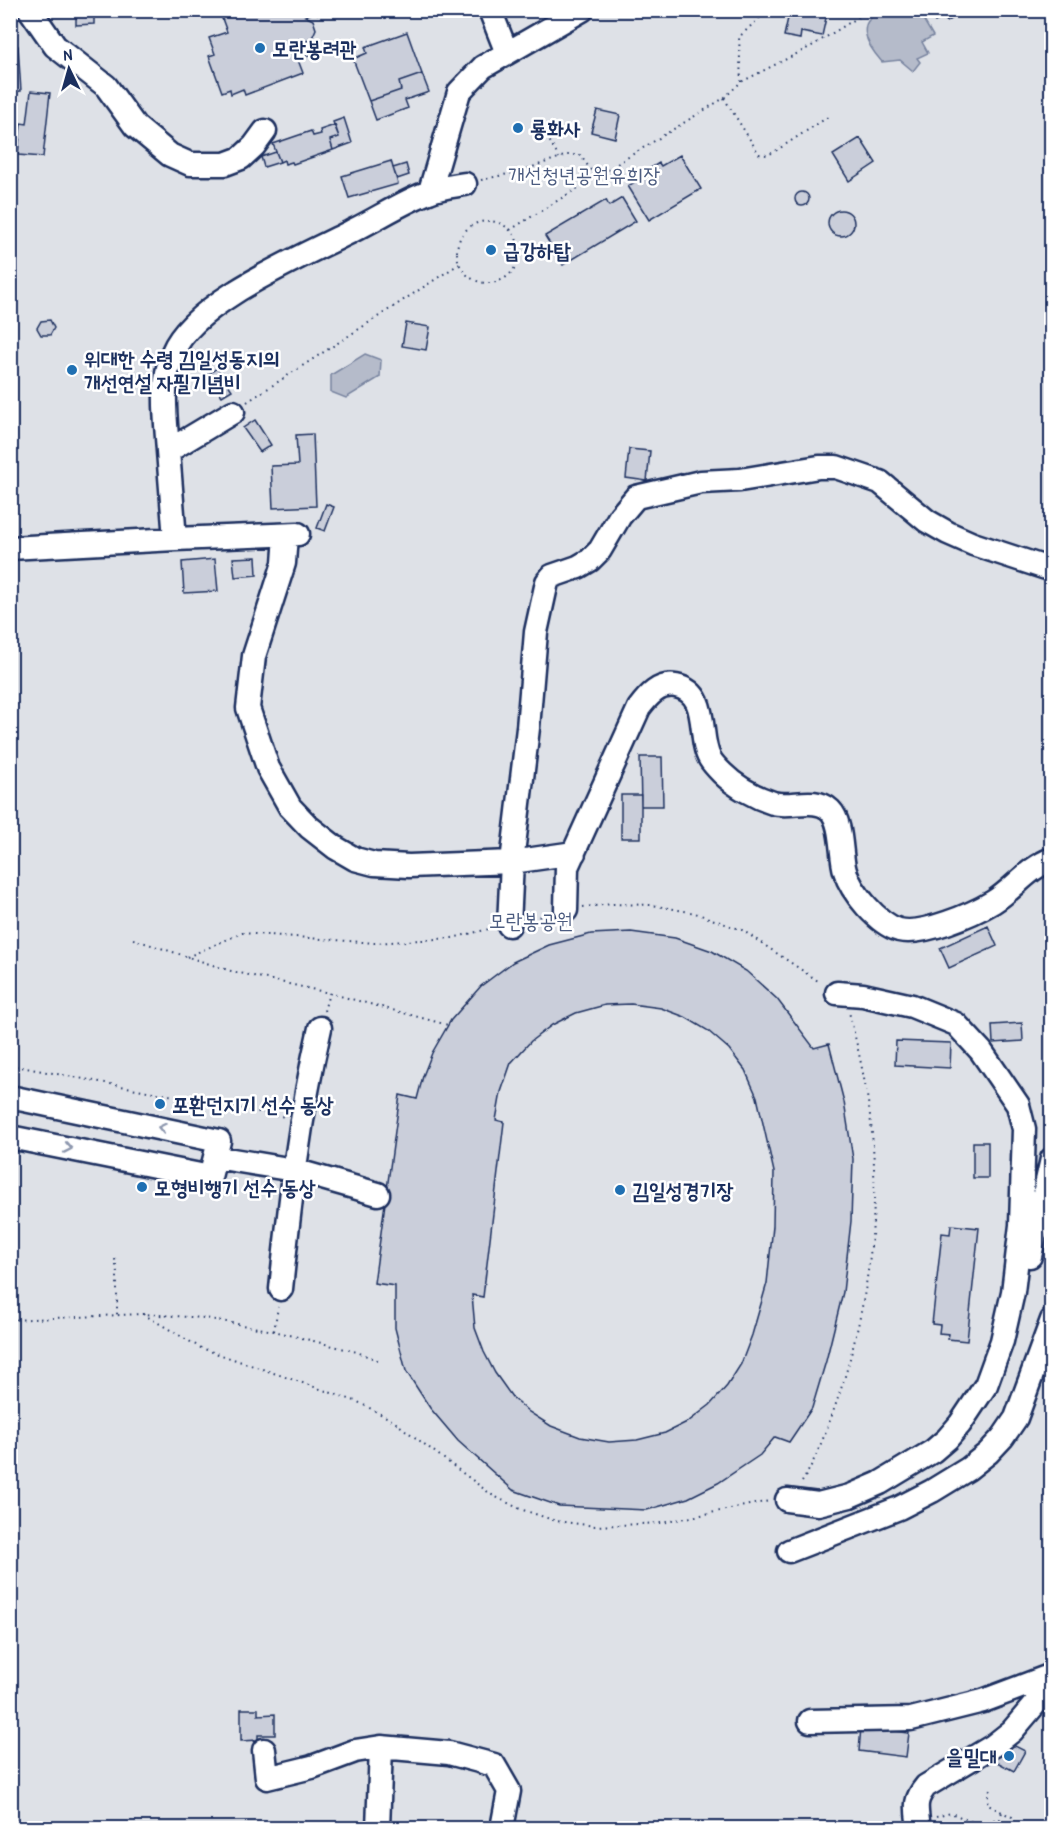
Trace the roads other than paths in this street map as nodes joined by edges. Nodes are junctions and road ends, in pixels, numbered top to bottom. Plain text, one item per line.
1 (30, 10) edge
2 (490, 10) edge
3 (582, 10) edge
4 (507, 53) junction
5 (265, 131) dead end
6 (465, 184) road end
7 (430, 191) junction
8 (232, 412) road end
9 (168, 452) junction
10 (175, 540) junction
11 (10, 548) edge
12 (1052, 570) edge
13 (574, 853) junction
14 (1052, 859) edge
15 (512, 862) junction
16 (566, 909) road end
17 (509, 925) road end
18 (843, 1002) road end
19 (320, 1028) dead end
20 (10, 1097) edge
21 (10, 1137) edge
22 (215, 1157) junction
23 (1052, 1159) edge
24 (294, 1170) junction
25 (378, 1194) dead end
26 (281, 1289) dead end
27 (1013, 1293) junction
28 (1052, 1320) edge
29 (787, 1500) road end
30 (789, 1551) dead end
31 (1052, 1675) edge
32 (1052, 1684) edge
33 (810, 1721) dead end
34 (381, 1747) junction
35 (264, 1750) dead end
36 (926, 1820) road end
37 (378, 1828) edge
38 (502, 1828) edge

1 - 5 lane
2 - 4 lane
3 - 4 lane
4 - 7 lane
6 - 7 lane
7 - 9 lane
8 - 9 lane
9 - 10 lane
10 - 11 lane
10 - 15 lane
12 - 15 lane
13 - 14 lane
13 - 15 lane
13 - 16 lane
15 - 17 lane
18 - 27 lane
19 - 24 lane
22 -> 20 lane
21 -> 22 lane
22 - 24 lane
23 - 27 lane
24 - 25 lane
24 - 26 lane
27 - 29 lane
28 - 30 lane
31 - 33 lane
32 - 36 lane
34 - 35 lane
34 - 37 lane
34 - 38 lane

